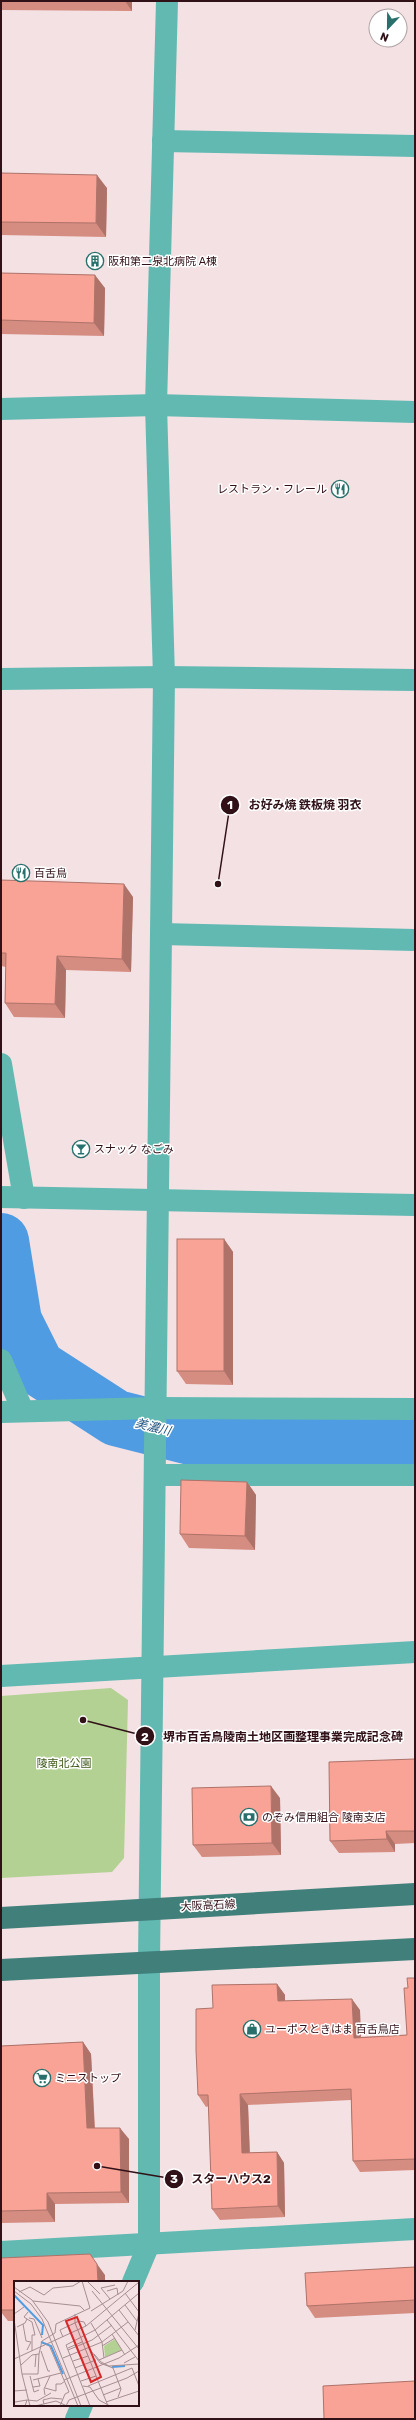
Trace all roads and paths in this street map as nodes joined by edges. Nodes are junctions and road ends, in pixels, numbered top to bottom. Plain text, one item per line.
1 (167, 1) edge
2 (163, 141) junction
3 (415, 146) edge
4 (156, 405) junction
5 (1, 408) edge
6 (415, 412) edge
7 (164, 677) junction
8 (1, 679) edge
9 (415, 680) edge
10 (161, 934) junction
11 (415, 940) edge
12 (1, 1064) edge
13 (1, 1198) edge
14 (24, 1198) junction
15 (157, 1200) junction
16 (415, 1205) edge
17 (1, 1360) edge
18 (156, 1408) junction
19 (415, 1409) edge
20 (23, 1411) junction
21 (1, 1412) edge
22 (156, 1475) junction
23 (415, 1475) edge
24 (415, 1652) edge
25 (153, 1666) junction
26 (1, 1676) edge
27 (415, 1894) edge
28 (150, 1908) junction
29 (1, 1918) edge
30 (415, 1949) edge
31 (149, 1962) junction
32 (1, 1970) edge
33 (415, 2229) edge
34 (149, 2244) junction
35 (1, 2252) edge
36 (132, 2281) edge
37 (82, 2406) edge
38 (76, 2419) edge

1 - 2 street
2 - 3 street
2 - 4 street
4 - 5 street
4 - 6 street
4 - 7 street
7 - 8 street
7 - 9 street
7 - 10 street
10 - 11 street
10 - 15 street
12 - 14 street
13 - 14 street
14 - 15 street
15 - 16 street
15 - 18 street
17 - 20 street
18 - 19 street
18 - 20 street
18 - 22 street
20 - 21 street
22 - 23 street
22 - 25 street
24 - 25 street
25 - 26 street
25 - 28 street
27 - 28 main road, 大阪高石線
28 - 29 main road, 大阪高石線
28 - 31 street
30 - 31 main road
31 - 32 main road
31 - 34 street
33 - 34 street
34 - 35 street
34 - 36 street
37 - 38 street

